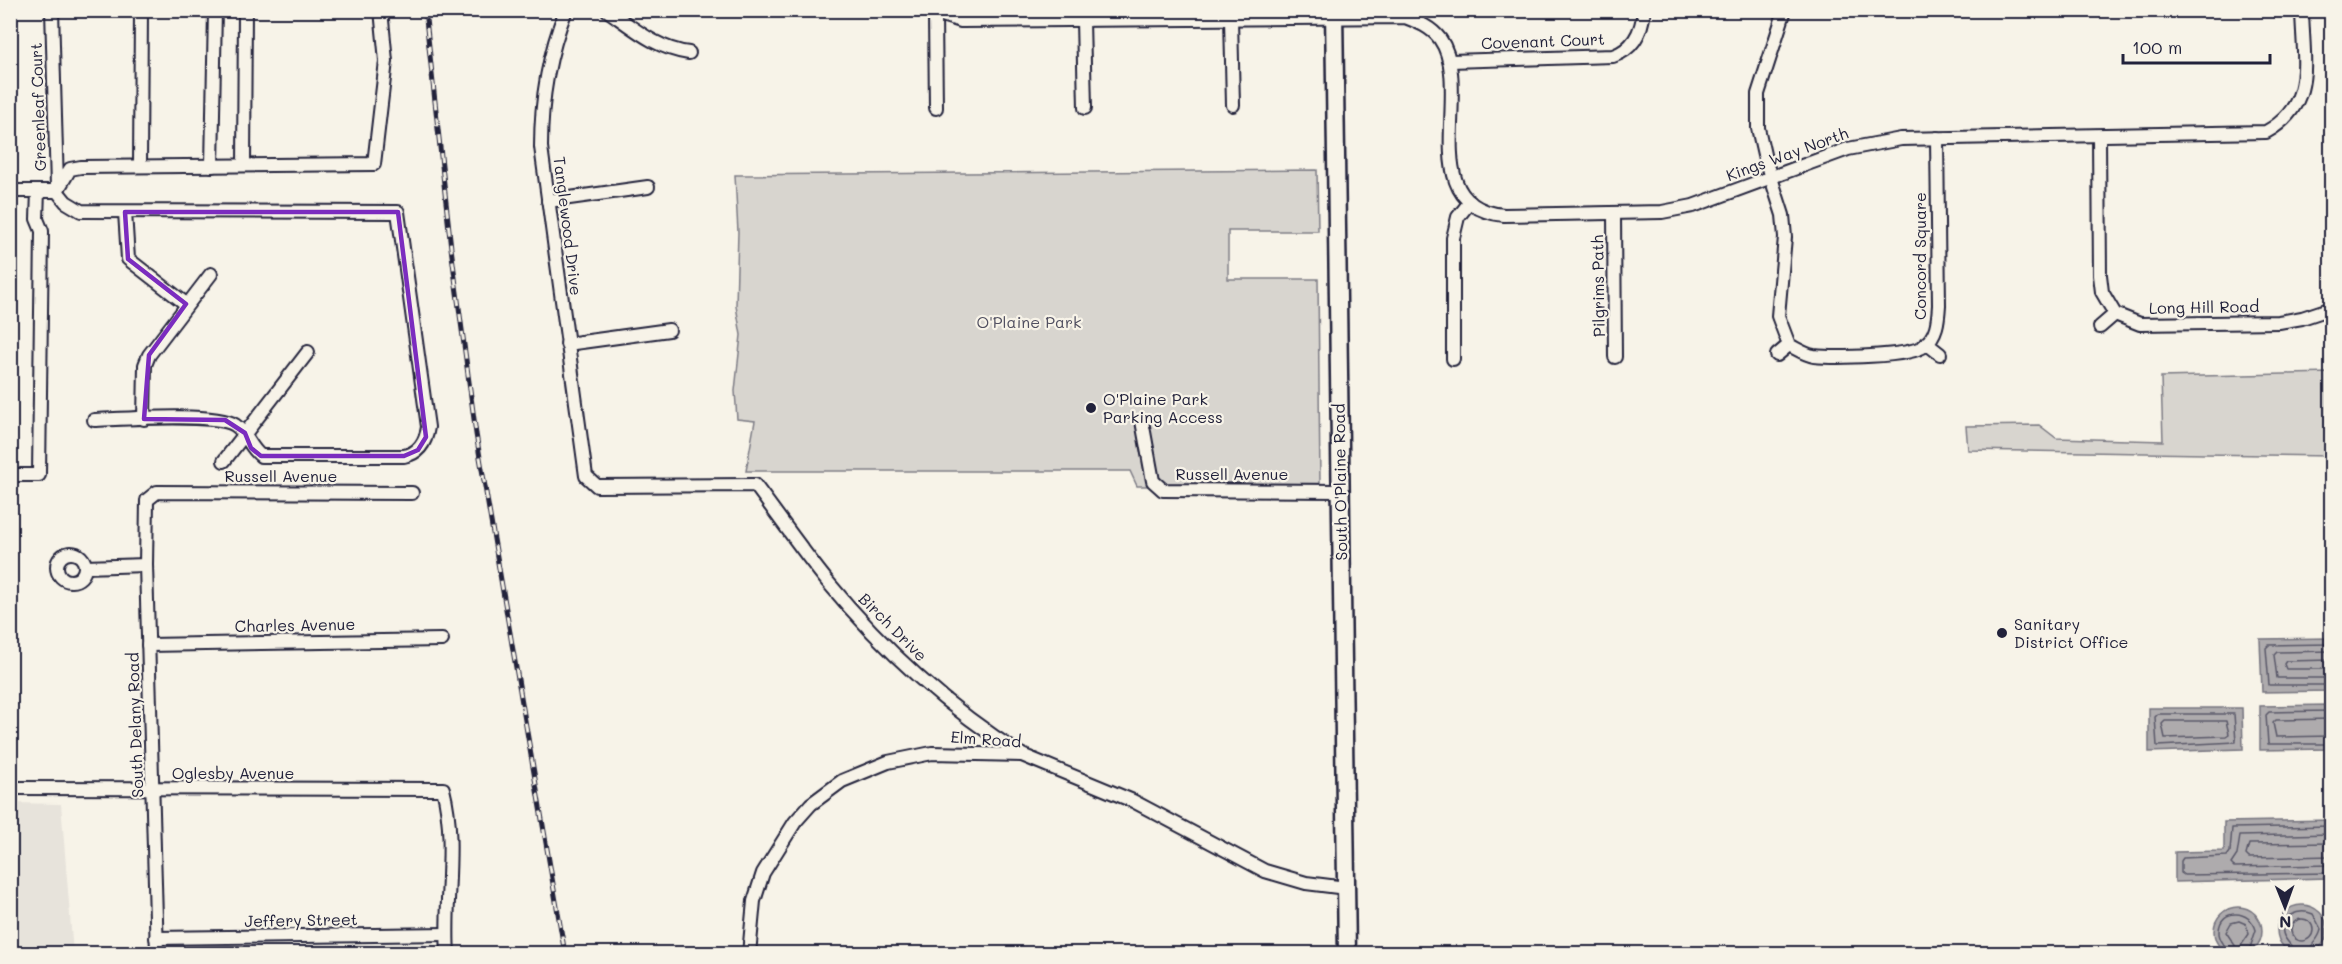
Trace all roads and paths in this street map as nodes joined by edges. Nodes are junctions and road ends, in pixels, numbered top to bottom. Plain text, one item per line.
1 (52, 10) edge
2 (141, 10) edge
3 (215, 10) edge
4 (245, 10) edge
5 (381, 10) edge
6 (566, 10) edge
7 (607, 10) edge
8 (1644, 10) edge
9 (1785, 10) edge
10 (2302, 10) edge
11 (931, 13) edge
12 (1334, 14) edge
13 (1231, 18) junction
14 (1083, 20) junction
15 (689, 53) dead end
16 (1450, 61) junction
17 (1233, 105) dead end
18 (936, 108) dead end
19 (1085, 108) dead end
20 (2099, 136) junction
21 (1937, 138) junction
22 (244, 165) junction
23 (140, 166) junction
24 (212, 166) junction
25 (1772, 177) junction
26 (648, 187) dead end
27 (10, 190) edge
28 (38, 191) junction
29 (57, 191) junction
30 (548, 201) junction
31 (1470, 202) junction
32 (125, 212) junction
33 (1614, 214) junction
34 (211, 274) dead end
35 (186, 304) junction
36 (2331, 308) edge
37 (2115, 314) junction
38 (2100, 327) dead end
39 (669, 330) dead end
40 (1926, 343) junction
41 (567, 344) junction
42 (1789, 345) junction
43 (308, 352) dead end
44 (1940, 354) dead end
45 (1778, 355) dead end
46 (1615, 357) dead end
47 (1453, 359) dead end
48 (144, 419) junction
49 (94, 420) dead end
50 (1142, 421) dead end
51 (245, 433) junction
52 (224, 461) dead end
53 (10, 475) edge
54 (1341, 491) junction
55 (412, 493) dead end
56 (150, 496) joint
57 (765, 498) joint
58 (146, 565) junction
59 (85, 567) dead end
60 (442, 640) dead end
61 (148, 645) junction
62 (1022, 755) junction
63 (10, 788) edge
64 (153, 790) junction
65 (1346, 888) junction
66 (447, 934) junction
67 (156, 938) junction
68 (157, 954) edge
69 (448, 954) edge
70 (750, 954) edge
71 (1347, 954) edge

1 - 29 street, Greenleaf Court
2 - 23 street
3 - 24 street
4 - 22 street
5 - 22 street
6 - 30 street, Tanglewood Drive
7 - 15 street
8 - 16 street, Covenant Court
9 - 25 street
10 - 20 street, Kings Way North
11 - 14 street
11 - 18 street
12 - 13 street
12 - 16 street
12 - 54 main road, South O'Plaine Road
13 - 14 street
13 - 17 street
14 - 19 street
16 - 31 street
20 - 21 street, Kings Way North
20 - 37 street
21 - 25 street, Kings Way North
21 - 40 street, Concord Square
22 - 24 street
23 - 24 street
23 - 29 street
25 - 33 street, Kings Way North
25 - 42 street
26 - 30 street
27 - 28 street, Greenleaf Court
28 - 29 street, Greenleaf Court
28 - 53 street
29 - 32 street
30 - 41 street, Tanglewood Drive
31 - 33 street, Kings Way North
31 - 47 street
32 - 35 street
32 - 51 street
33 - 46 street, Pilgrims Path
34 - 35 street
35 - 48 street
36 - 37 street, Long Hill Road
37 - 38 street
39 - 41 street
40 - 42 street, Concord Square
40 - 44 street
41 - 57 street, Tanglewood Drive
42 - 45 street
43 - 51 street
48 - 49 street
48 - 51 street
50 - 54 street, Russell Avenue
51 - 52 street
54 - 65 main road, South O'Plaine Road
55 - 56 street, Russell Avenue
56 - 58 street, South Delany Road
57 - 62 street, Birch Drive
58 - 59 street
58 - 61 street, South Delany Road
60 - 61 street, Charles Avenue
61 - 64 street, South Delany Road
62 - 65 street, Elm Road
62 - 70 street, Elm Road
63 - 64 street, Oglesby Avenue
64 - 66 street, Oglesby Avenue
64 - 67 street, South Delany Road
65 - 71 main road, South O'Plaine Road
66 - 67 street, Jeffery Street
66 - 69 street
67 - 68 street, South Delany Road

